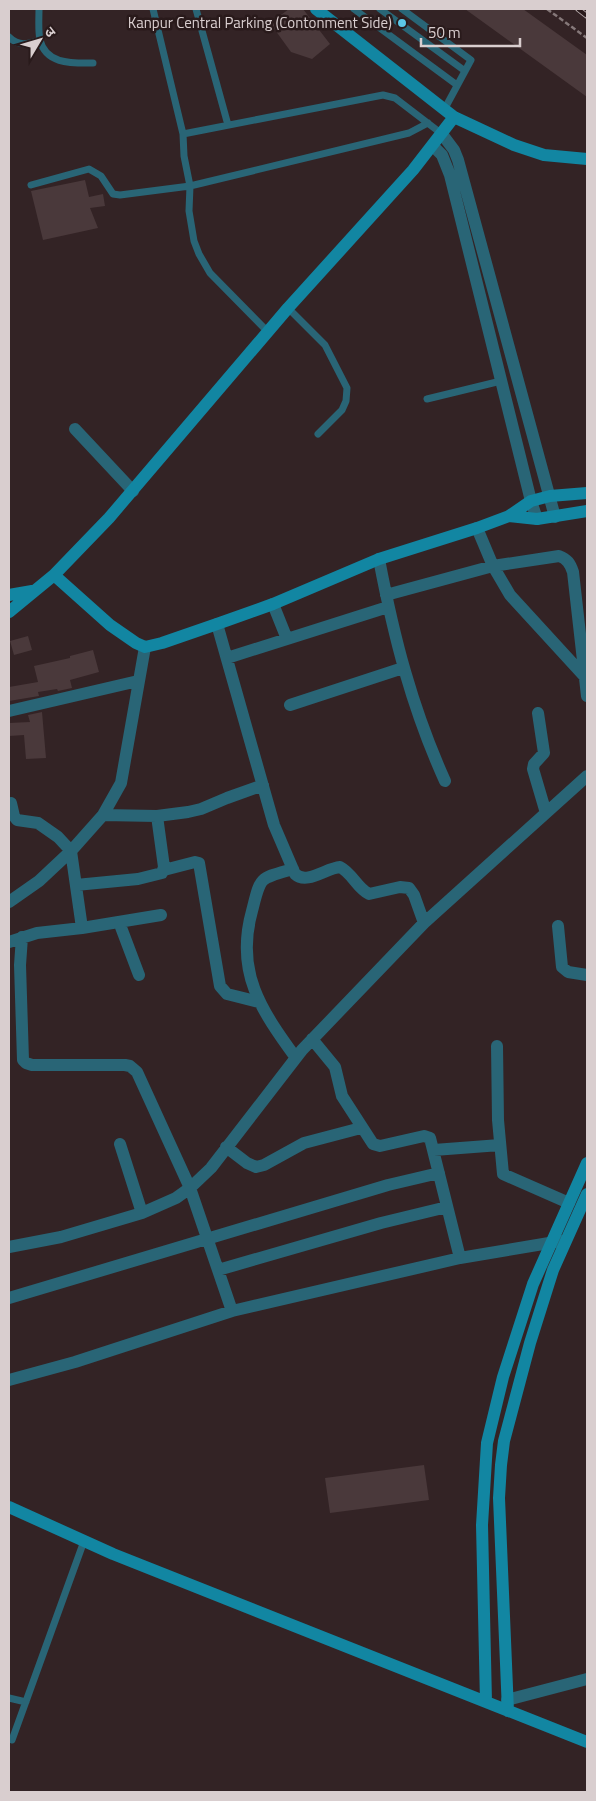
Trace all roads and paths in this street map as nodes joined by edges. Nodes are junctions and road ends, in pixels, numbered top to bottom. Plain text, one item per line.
1 (39, 9) edge
2 (153, 9) edge
3 (196, 9) edge
4 (316, 9) edge
5 (354, 9) edge
6 (380, 9) edge
7 (402, 9) edge
8 (547, 9) edge
9 (9, 37) edge
10 (587, 38) edge
11 (40, 40) junction
12 (93, 63) dead end
13 (465, 71) junction
14 (458, 85) junction
15 (449, 114) junction
16 (428, 123) junction
17 (228, 125) junction
18 (183, 134) junction
19 (442, 134) junction
20 (433, 146) junction
21 (587, 159) edge
22 (31, 185) dead end
23 (190, 186) junction
24 (288, 308) junction
25 (268, 332) junction
26 (501, 380) junction
27 (427, 399) dead end
28 (75, 429) dead end
29 (318, 434) dead end
30 (133, 491) junction
31 (587, 493) edge
32 (550, 496) junction
33 (531, 501) junction
34 (587, 511) edge
35 (509, 516) junction
36 (555, 517) junction
37 (537, 519) junction
38 (477, 528) junction
39 (379, 560) junction
40 (493, 566) junction
41 (54, 575) junction
42 (34, 591) junction
43 (9, 595) edge
44 (387, 601) junction
45 (273, 604) junction
46 (9, 612) edge
47 (217, 624) junction
48 (287, 639) junction
49 (145, 647) junction
50 (227, 658) junction
51 (403, 668) junction
52 (586, 678) junction
53 (138, 681) junction
54 (587, 696) edge
55 (290, 705) dead end
56 (9, 711) edge
57 (538, 713) dead end
58 (587, 776) edge
59 (445, 781) dead end
60 (263, 785) junction
61 (11, 803) dead end
62 (546, 812) junction
63 (103, 815) junction
64 (157, 816) junction
65 (71, 851) junction
66 (293, 869) junction
67 (164, 870) junction
68 (76, 885) junction
69 (9, 902) edge
70 (161, 915) dead end
71 (119, 922) junction
72 (424, 923) junction
73 (558, 926) dead end
74 (82, 928) junction
75 (22, 937) junction
76 (9, 942) edge
77 (138, 975) dead end
78 (587, 975) edge
79 (259, 1002) junction
80 (312, 1039) junction
81 (497, 1046) dead end
82 (296, 1058) junction
83 (361, 1128) junction
84 (120, 1144) dead end
85 (500, 1145) junction
86 (226, 1147) junction
87 (434, 1150) junction
88 (587, 1163) edge
89 (439, 1173) junction
90 (190, 1188) junction
91 (587, 1194) edge
92 (569, 1203) junction
93 (447, 1206) junction
94 (142, 1213) junction
95 (207, 1238) junction
96 (567, 1240) junction
97 (551, 1244) junction
98 (9, 1247) edge
99 (460, 1258) junction
100 (218, 1270) junction
101 (9, 1298) edge
102 (232, 1311) junction
103 (9, 1380) edge
104 (487, 1448) junction
105 (502, 1451) junction
106 (9, 1506) edge
107 (84, 1541) junction
108 (587, 1679) edge
109 (9, 1698) edge
110 (26, 1702) junction
111 (486, 1702) junction
112 (507, 1705) junction
113 (12, 1740) dead end
114 (587, 1742) edge

1 - 11 lane
2 - 18 lane
3 - 17 lane
4 - 15 street
5 - 14 lane
6 - 13 lane
7 - 13 lane
8 - 10 path
9 - 11 lane
11 - 12 lane
13 - 14 lane
14 - 15 lane
15 - 19 street
15 - 21 street
16 - 17 lane
16 - 19 lane
16 - 23 lane
17 - 18 lane
18 - 23 lane
19 - 20 street
19 - 32 street
20 - 24 street
20 - 26 street
22 - 23 lane
23 - 25 lane
24 - 25 street
24 - 29 lane
25 - 30 street
26 - 27 lane
26 - 33 street
28 - 30 street
30 - 41 street
31 - 32 street
32 - 33 street
32 - 36 street
33 - 35 street
33 - 37 street
34 - 36 street
35 - 37 street
35 - 38 street
36 - 37 street
38 - 39 street
38 - 40 street
39 - 44 street
39 - 45 street
40 - 44 street
40 - 52 street
40 - 52 street
41 - 42 street
41 - 49 street
42 - 43 street
42 - 46 street
44 - 48 street
44 - 51 street
45 - 47 street
45 - 48 street
47 - 49 street
47 - 50 street
48 - 50 street
49 - 53 street
50 - 60 street
51 - 55 street
51 - 59 street
52 - 54 street
53 - 56 street
53 - 63 street
57 - 62 street
58 - 62 street
60 - 64 street
60 - 66 street
61 - 65 street
62 - 72 street
63 - 64 street
63 - 65 street
64 - 67 street
65 - 68 street
65 - 69 street
66 - 72 street
66 - 79 street
67 - 68 street
67 - 79 street
68 - 74 street
70 - 71 street
71 - 74 street
71 - 77 street
72 - 80 street
73 - 78 street
74 - 75 street
75 - 76 street
75 - 90 street
79 - 82 street
80 - 82 street
80 - 83 street
81 - 85 street
82 - 86 street
83 - 86 street
83 - 87 street
84 - 94 street
85 - 87 street
85 - 92 street
86 - 90 street
87 - 89 street
88 - 92 street
89 - 93 street
89 - 95 street
90 - 94 street
90 - 95 street
91 - 96 street
92 - 97 street
93 - 99 street
93 - 100 street
94 - 98 street
95 - 100 street
95 - 101 street
96 - 97 street
96 - 105 street
97 - 99 street
97 - 104 street
99 - 102 street
100 - 102 street
102 - 103 street
104 - 105 street
104 - 111 street
105 - 112 street
106 - 107 street
107 - 110 lane
107 - 111 street
108 - 112 street
109 - 110 lane
110 - 113 lane
111 - 112 street
112 - 114 street

